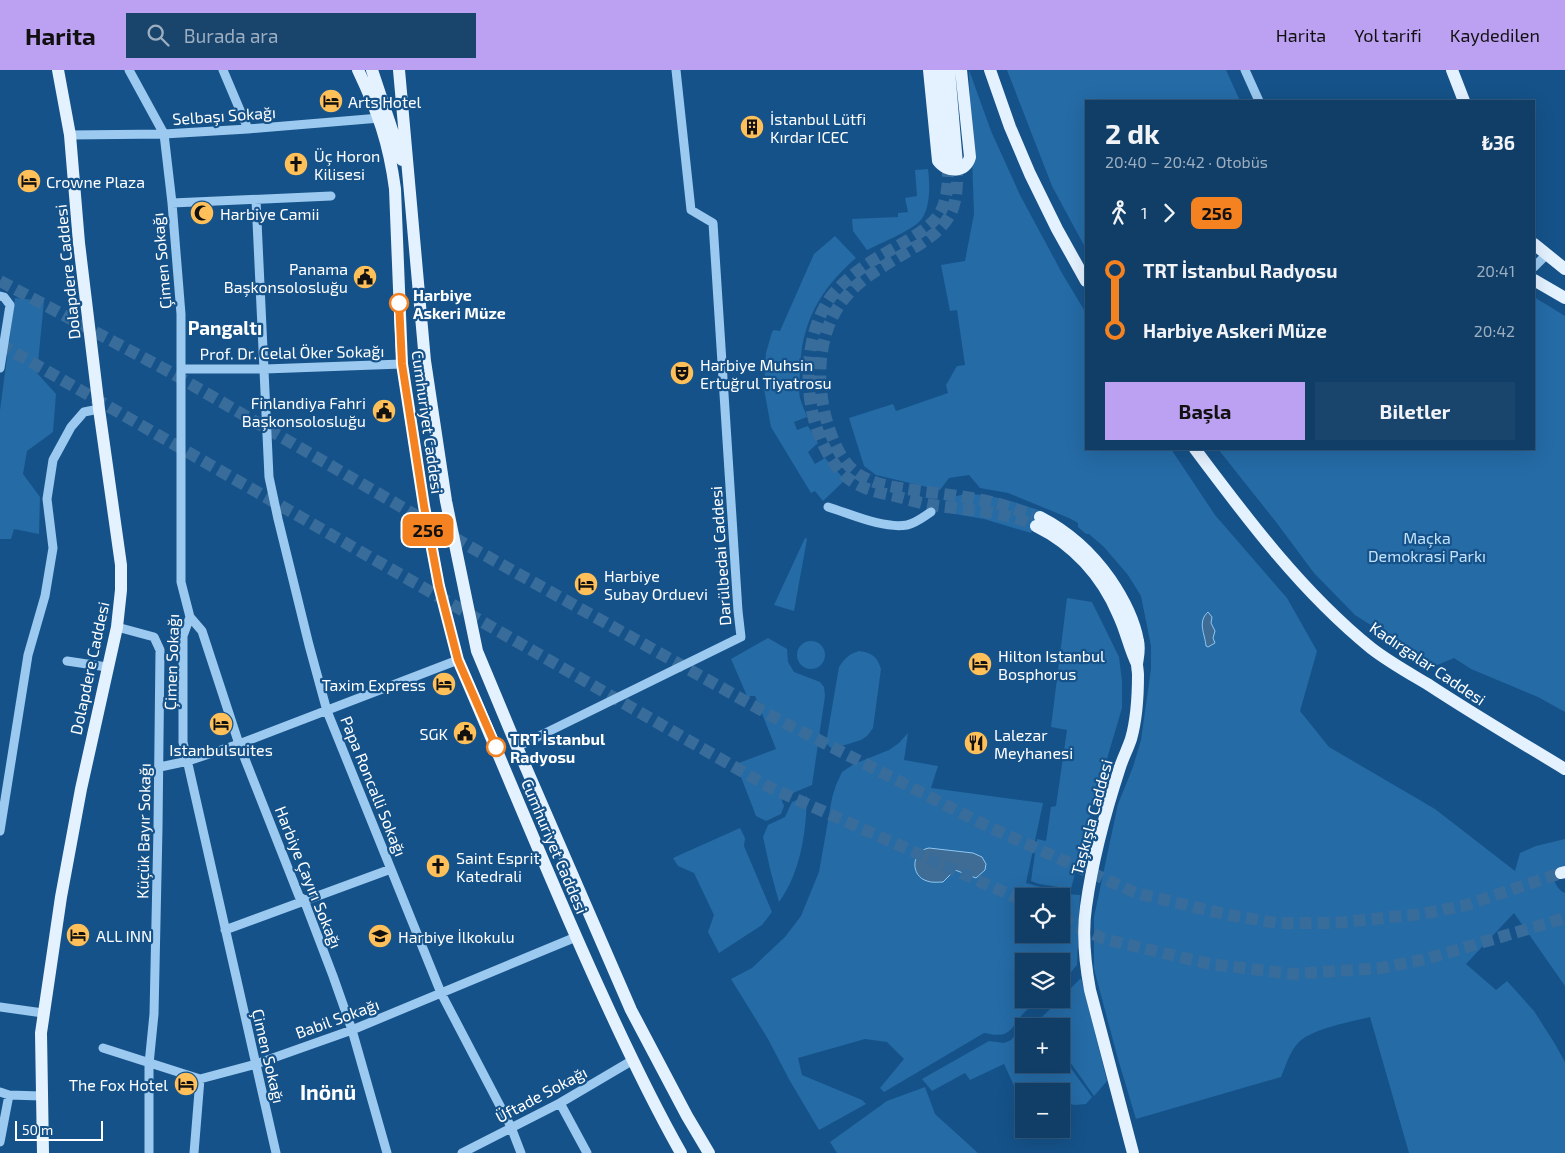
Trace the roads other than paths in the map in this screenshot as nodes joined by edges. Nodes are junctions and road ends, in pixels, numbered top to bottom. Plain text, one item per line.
1 (58, 70) edge
2 (129, 70) edge
3 (223, 70) edge
4 (358, 70) edge
5 (372, 70) edge
6 (400, 70) edge
7 (676, 70) edge
8 (930, 70) edge
9 (940, 70) edge
10 (949, 70) edge
11 (961, 70) edge
12 (990, 70) edge
13 (1245, 70) edge
14 (1452, 70) edge
15 (1259, 100) edge
16 (1464, 100) edge
17 (380, 118) junction
18 (248, 129) junction
19 (164, 134) junction
20 (70, 135) junction
21 (409, 179) junction
22 (331, 196) dead end
23 (256, 200) junction
24 (172, 203) junction
25 (1535, 245) edge
26 (1546, 255) junction
27 (1535, 267) edge
28 (1565, 269) edge
29 (1085, 279) edge
30 (1535, 281) edge
31 (2, 297) edge
32 (1565, 298) edge
33 (402, 364) junction
34 (0, 368) edge
35 (182, 369) junction
36 (265, 369) junction
37 (99, 409) junction
38 (1196, 450) edge
39 (828, 507) dead end
40 (931, 512) dead end
41 (1038, 521) tunnel mouth
42 (190, 617) junction
43 (117, 626) junction
44 (458, 660) junction
45 (68, 661) dead end
46 (107, 667) junction
47 (327, 711) junction
48 (240, 744) junction
49 (516, 747) junction
50 (499, 754) junction
51 (188, 761) junction
52 (160, 767) junction
53 (1565, 769) edge
54 (0, 831) edge
55 (390, 869) junction
56 (304, 900) junction
57 (225, 930) junction
58 (576, 937) junction
59 (441, 994) junction
60 (0, 1007) edge
61 (44, 1013) junction
62 (352, 1030) junction
63 (103, 1048) dead end
64 (632, 1060) junction
65 (149, 1064) junction
66 (256, 1064) junction
67 (200, 1079) junction
68 (5, 1094) edge
69 (41, 1096) junction
70 (560, 1103) junction
71 (511, 1127) junction
72 (0, 1142) edge
73 (43, 1153) edge
74 (149, 1153) edge
75 (194, 1153) edge
76 (276, 1153) edge
77 (387, 1153) edge
78 (462, 1153) edge
79 (522, 1153) edge
80 (587, 1153) edge
81 (681, 1153) edge
82 (709, 1153) edge
83 (1133, 1153) edge

1 - 20 main road, Dolapdere Caddesi
2 - 19 street
3 - 18 street
4 - 17 main road, Cumhuriyet Caddesi
5 - 21 main road
6 - 21 main road
7 - 49 street, Darülbedai Caddesi
8 - 11 main road
9 - 10 main road
12 - 29 main road
13 - 15 street
14 - 16 main road
17 - 18 street, Selbaşı Sokağı
17 - 33 main road, Cumhuriyet Caddesi
18 - 19 street, Selbaşı Sokağı
19 - 20 street, Selbaşı Sokağı
19 - 24 street, Çimen Sokağı
20 - 37 main road, Dolapdere Caddesi
21 - 49 main road, Cumhuriyet Caddesi
22 - 23 street
23 - 24 street
23 - 36 street, Papa Roncalli Sokağı
24 - 35 street, Çimen Sokağı
25 - 26 main road
26 - 27 street
26 - 28 main road
30 - 32 main road
31 - 34 street
33 - 36 street, Prof. Dr. Celal Öker Sokağı
33 - 44 main road, Cumhuriyet Caddesi
35 - 36 street, Prof. Dr. Celal Öker Sokağı
35 - 42 street, Çimen Sokağı
36 - 47 street, Papa Roncalli Sokağı
37 - 43 main road, Dolapdere Caddesi
37 - 54 street
38 - 53 main road, Kadırgalar Caddesi
39 - 40 street
41 - 83 main road, Taşkışla Caddesi
42 - 48 street, Harbiye Çayırı Sokağı
42 - 51 street, Çimen Sokağı
43 - 46 main road, Dolapdere Caddesi
43 - 52 street, Küçük Bayır Sokağı
44 - 47 street
44 - 50 main road, Cumhuriyet Caddesi
45 - 46 street
46 - 61 main road, Dolapdere Caddesi
47 - 48 street
47 - 55 street, Papa Roncalli Sokağı
48 - 51 street
48 - 56 street, Harbiye Çayırı Sokağı
49 - 50 main road
49 - 82 main road, Cumhuriyet Caddesi
50 - 58 main road, Cumhuriyet Caddesi
51 - 52 street
51 - 57 street, Çimen Sokağı
52 - 65 street, Küçük Bayır Sokağı
55 - 56 street
55 - 59 street, Papa Roncalli Sokağı
56 - 57 street
56 - 62 street, Harbiye Çayırı Sokağı
57 - 66 street, Çimen Sokağı
58 - 59 street, Babil Sokağı
58 - 64 main road, Cumhuriyet Caddesi
59 - 62 street, Babil Sokağı
59 - 71 street, Papa Roncalli Sokağı
60 - 61 street
61 - 69 main road, Dolapdere Caddesi
62 - 66 street, Babil Sokağı
62 - 77 street, Harbiye Çayırı Sokağı
63 - 65 street
64 - 70 street, Üftade Sokağı
64 - 81 main road, Cumhuriyet Caddesi
65 - 67 street
65 - 74 street, Küçük Bayır Sokağı
66 - 67 street, Babil Sokağı
66 - 76 street, Çimen Sokağı
67 - 75 street
68 - 69 street
68 - 72 street
69 - 73 main road, Dolapdere Caddesi
70 - 71 street, Üftade Sokağı
70 - 80 street
71 - 78 street, Üftade Sokağı
71 - 79 street, Papa Roncalli Sokağı

